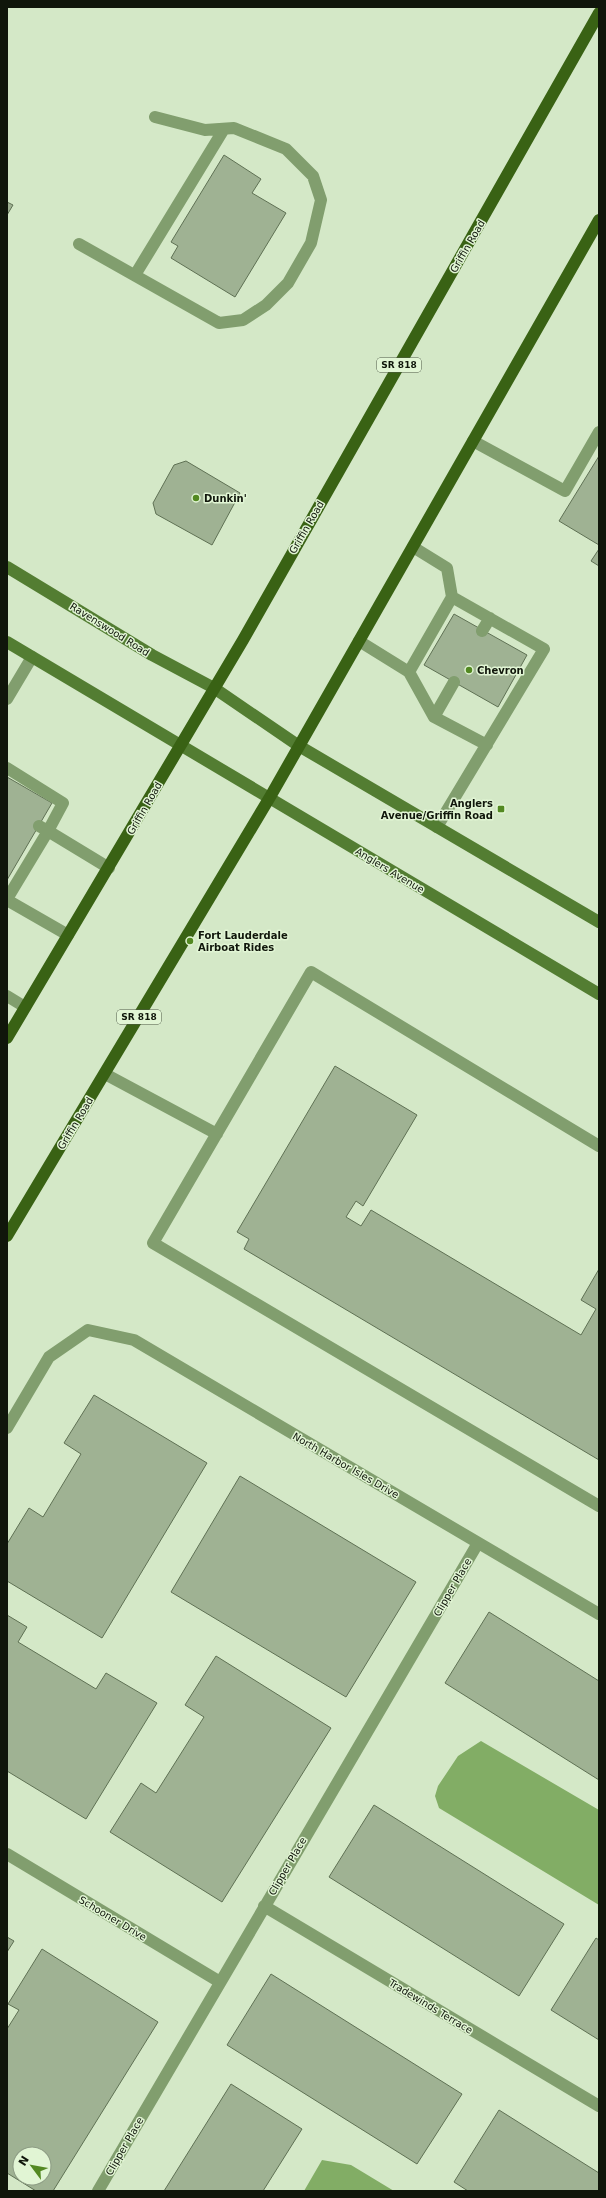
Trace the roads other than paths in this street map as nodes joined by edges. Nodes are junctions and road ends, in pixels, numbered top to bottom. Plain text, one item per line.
1 (599, 13) edge
2 (155, 117) dead end
3 (224, 129) junction
4 (599, 220) edge
5 (79, 244) dead end
6 (135, 275) junction
7 (599, 432) edge
8 (473, 441) junction
9 (413, 547) junction
10 (7, 567) edge
11 (452, 597) junction
12 (490, 618) junction
13 (482, 631) dead end
14 (7, 642) edge
15 (359, 642) junction
16 (32, 657) junction
17 (410, 672) junction
18 (454, 682) dead end
19 (214, 688) junction
20 (7, 699) edge
21 (434, 717) junction
22 (181, 745) junction
23 (487, 745) junction
24 (299, 746) junction
25 (7, 768) edge
26 (270, 797) junction
27 (437, 827) junction
28 (43, 829) junction
29 (109, 868) junction
30 (11, 883) edge
31 (7, 899) edge
32 (599, 922) edge
33 (68, 935) junction
34 (599, 994) edge
35 (7, 996) edge
36 (26, 1007) junction
37 (7, 1038) edge
38 (104, 1074) junction
39 (217, 1134) junction
40 (599, 1146) edge
41 (7, 1236) edge
42 (7, 1428) edge
43 (599, 1506) edge
44 (478, 1543) junction
45 (599, 1614) edge
46 (7, 1854) edge
47 (264, 1906) junction
48 (220, 1982) junction
49 (599, 2106) edge
50 (98, 2191) edge

1 - 19 main road, Griffin Road / SR 818
2 - 3 street
3 - 6 street
3 - 6 street
4 - 8 main road, Griffin Road / SR 818
5 - 6 street
7 - 8 street
8 - 9 main road, Griffin Road / SR 818
9 - 11 street
9 - 15 main road, Griffin Road / SR 818
10 - 19 street, Ravenswood Road
11 - 12 street
11 - 17 street
12 - 13 street
12 - 23 street
14 - 16 street
15 - 17 street
15 - 24 main road, Griffin Road / SR 818
16 - 20 street
16 - 22 street
17 - 21 street
18 - 21 street
19 - 22 main road, Griffin Road / SR 818
19 - 24 street
21 - 23 street
22 - 26 street, Anglers Avenue
22 - 29 main road, Griffin Road / SR 818
23 - 27 street
24 - 26 main road, Griffin Road / SR 818
24 - 27 street
25 - 28 street
26 - 34 street, Anglers Avenue
26 - 38 main road, Griffin Road / SR 818
27 - 32 street
28 - 29 street
28 - 30 street
29 - 33 main road, Griffin Road / SR 818
30 - 31 street
31 - 33 street
33 - 36 main road, Griffin Road / SR 818
35 - 36 street
36 - 37 main road, Griffin Road / SR 818
38 - 39 street
38 - 41 main road, Griffin Road / SR 818
39 - 40 street
39 - 43 street
42 - 44 street, North Harbor Isles Drive
44 - 45 street, North Harbor Isles Drive
44 - 47 street, Clipper Place
46 - 48 street, Schooner Drive
47 - 48 street, Clipper Place
47 - 49 street, Tradewinds Terrace
48 - 50 street, Clipper Place

